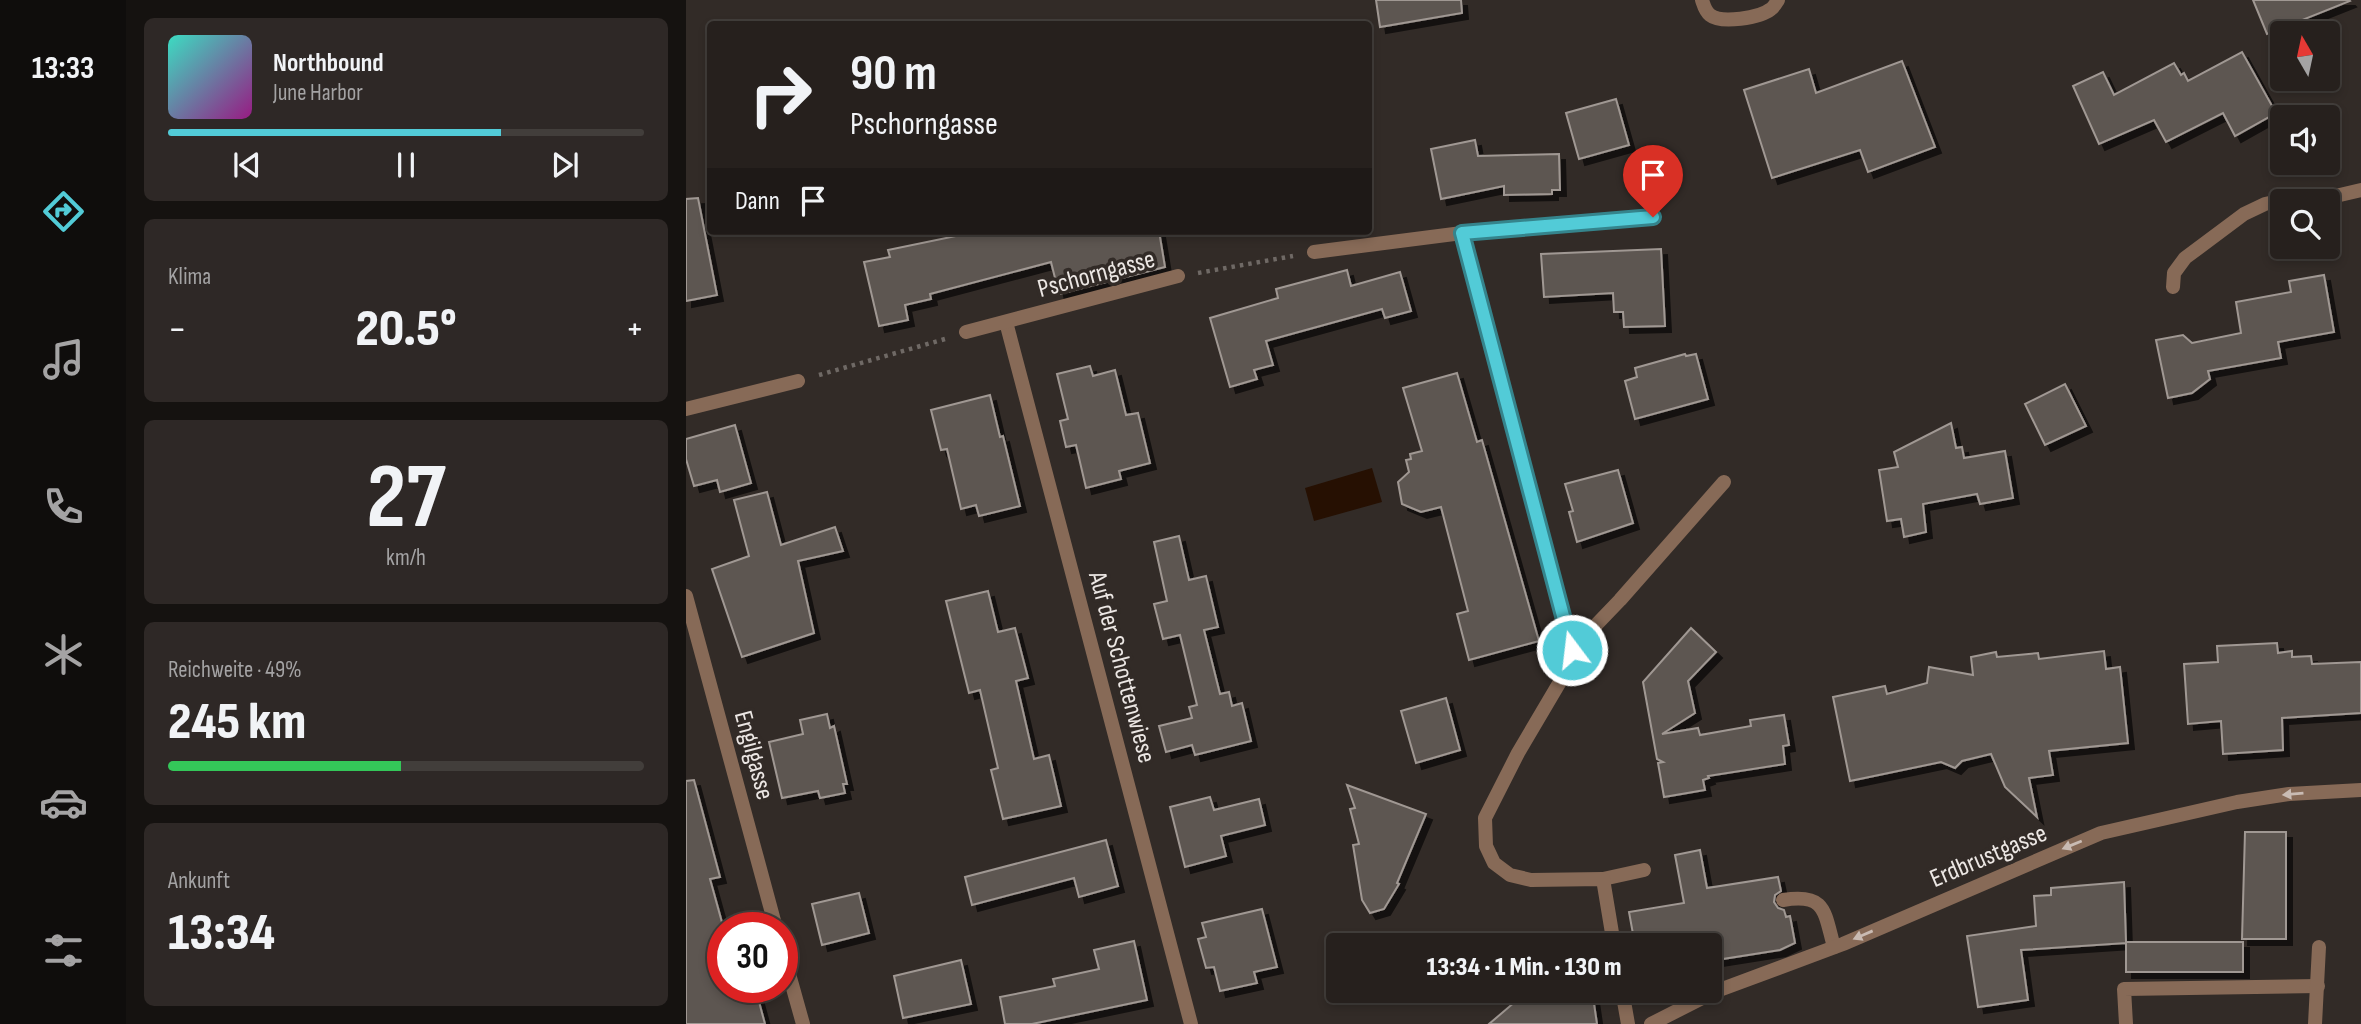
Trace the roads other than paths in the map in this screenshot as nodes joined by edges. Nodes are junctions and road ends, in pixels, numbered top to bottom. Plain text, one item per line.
1 (1702, 0) edge
2 (1778, 0) edge
3 (2361, 190) edge
4 (1653, 217) dead end
5 (1462, 233) junction
6 (1314, 252) road end
7 (1178, 276) road end
8 (2173, 287) dead end
9 (1006, 322) junction
10 (966, 332) road end
11 (798, 381) road end
12 (686, 409) edge
13 (1724, 482) dead end
14 (686, 596) edge
15 (1572, 650) junction
16 (2361, 790) edge
17 (1644, 870) dead end
18 (1603, 879) junction
19 (1783, 900) dead end
20 (772, 912) edge
21 (1612, 933) edge
22 (1834, 947) junction
23 (2319, 947) dead end
24 (2318, 986) junction
25 (797, 1003) edge
26 (1624, 1003) edge
27 (803, 1024) edge
28 (1191, 1024) edge
29 (1628, 1024) edge
30 (1651, 1024) edge
31 (2126, 1024) edge
32 (2315, 1024) edge

1 - 2 street
3 - 8 street
4 - 5 street
5 - 6 street
5 - 15 street
7 - 9 street, Pschorngasse
9 - 10 street, Pschorngasse
9 - 28 street, Auf der Schottenwiese
11 - 12 street
13 - 15 street
14 - 20 street, Engilgasse
15 - 18 street
16 -> 22 street, Erdbrustgasse
17 - 18 street
18 - 21 street
19 - 22 street
22 - 30 street, Erdbrustgasse
23 - 24 street
24 - 31 street
24 - 32 street
25 - 27 street
26 - 29 street

